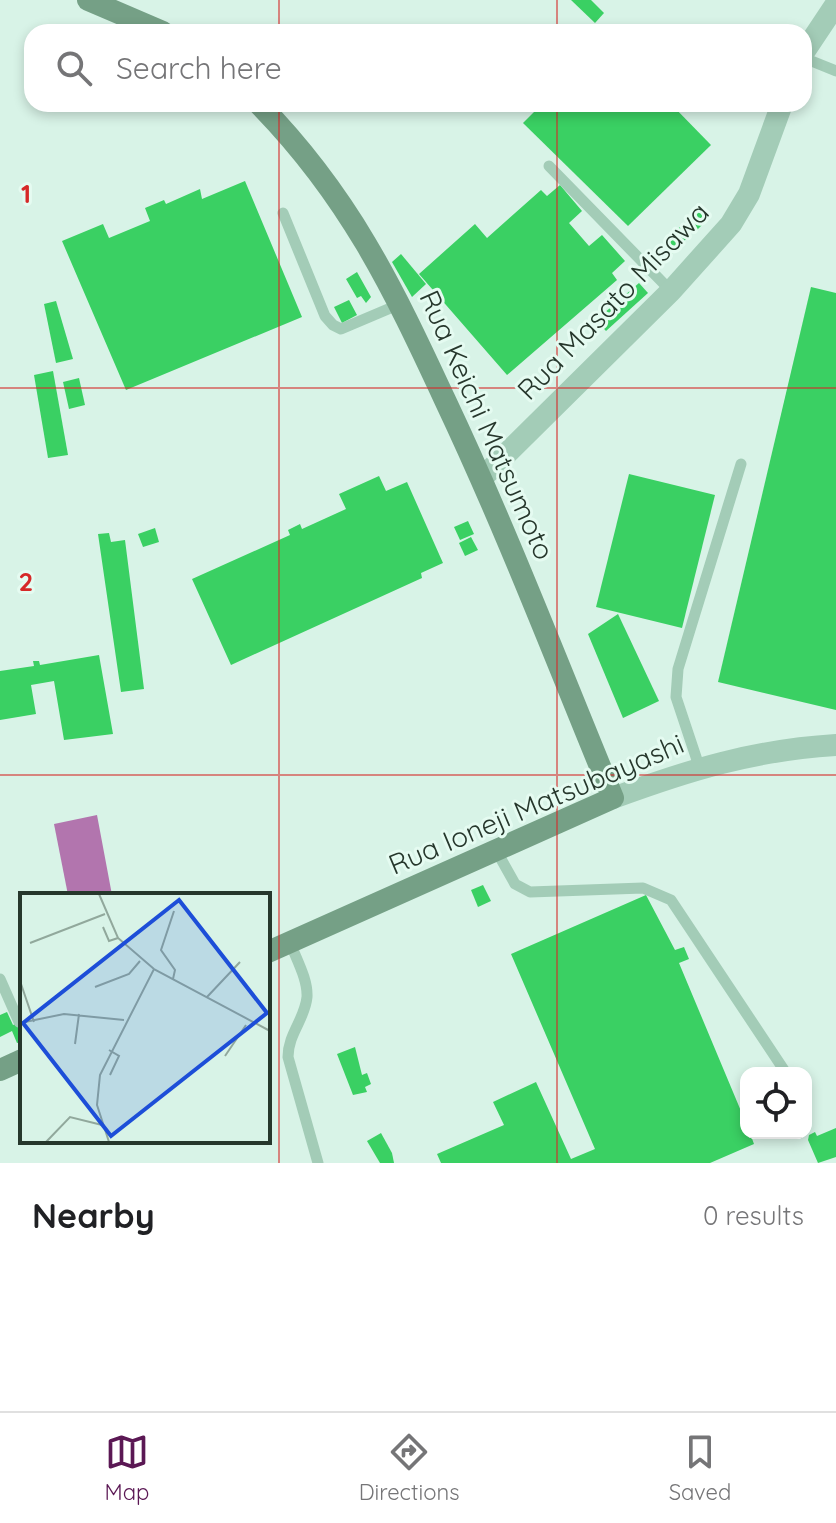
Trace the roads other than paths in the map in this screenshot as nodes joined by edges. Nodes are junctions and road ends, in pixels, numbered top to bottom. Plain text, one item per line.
1 (88, 0) edge
2 (836, 4) edge
3 (144, 24) edge
4 (812, 42) edge
5 (812, 59) edge
6 (836, 71) edge
7 (267, 112) edge
8 (779, 112) edge
9 (549, 166) dead end
10 (283, 213) dead end
11 (671, 291) junction
12 (400, 304) junction
13 (741, 464) dead end
14 (482, 478) junction
15 (836, 745) edge
16 (699, 766) junction
17 (613, 798) junction
18 (496, 850) junction
19 (290, 942) junction
20 (270, 951) edge
21 (0, 979) edge
22 (19, 1022) dead end
23 (20, 1061) edge
24 (782, 1067) edge
25 (0, 1070) edge
26 (318, 1163) edge

1 - 3 main road
2 - 4 street
5 - 6 lane
7 - 12 main road, Rua Keichi Matsumoto
8 - 11 street, Rua Masato Misawa
9 - 11 lane
10 - 12 lane
11 - 14 street, Rua Masato Misawa
12 - 14 main road, Rua Keichi Matsumoto
13 - 16 lane
14 - 17 main road, Rua Keichi Matsumoto
15 - 16 street, Rua Ioneji Matsubayashi
16 - 17 street, Rua Ioneji Matsubayashi
17 - 18 main road, Rua Ioneji Matsubayashi
18 - 19 main road, Rua Ioneji Matsubayashi
18 - 24 lane
19 - 20 main road, Rua Ioneji Matsubayashi
19 - 26 lane
21 - 22 lane
23 - 25 main road

